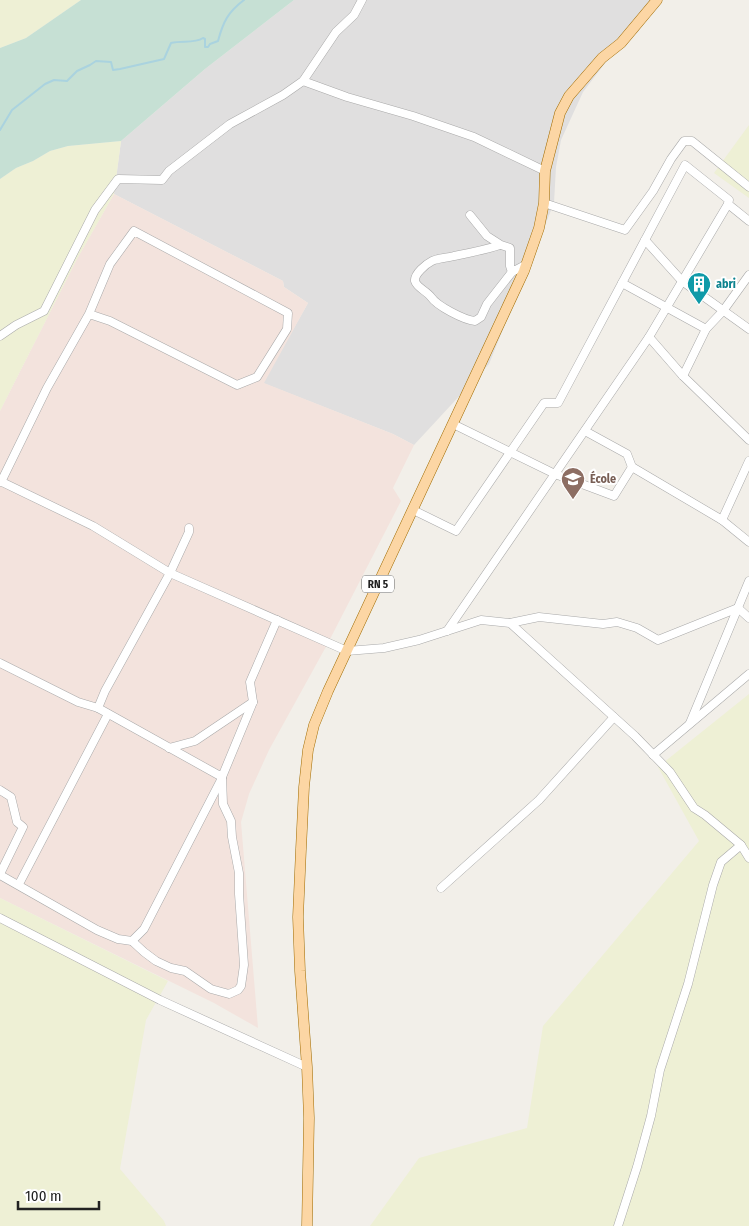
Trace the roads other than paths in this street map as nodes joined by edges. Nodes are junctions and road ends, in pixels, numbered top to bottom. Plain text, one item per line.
1 (362, 0) edge
2 (657, 0) edge
3 (303, 81) junction
4 (546, 171) junction
5 (749, 187) edge
6 (544, 203) junction
7 (728, 204) junction
8 (470, 215) dead end
9 (749, 220) edge
10 (645, 240) junction
11 (500, 244) junction
12 (526, 264) junction
13 (512, 272) junction
14 (749, 275) edge
15 (682, 281) junction
16 (622, 283) junction
17 (666, 308) junction
18 (723, 311) junction
19 (89, 314) junction
20 (706, 329) junction
21 (749, 329) edge
22 (0, 336) edge
23 (649, 337) junction
24 (683, 376) junction
25 (453, 424) junction
26 (585, 431) junction
27 (749, 440) edge
28 (510, 452) junction
29 (749, 461) edge
30 (632, 467) junction
31 (555, 474) junction
32 (0, 481) edge
33 (413, 510) junction
34 (722, 520) junction
35 (189, 528) dead end
36 (749, 542) edge
37 (170, 573) junction
38 (749, 581) edge
39 (738, 608) junction
40 (749, 618) edge
41 (277, 620) junction
42 (510, 623) junction
43 (447, 631) junction
44 (347, 651) junction
45 (0, 663) edge
46 (749, 674) edge
47 (253, 702) junction
48 (98, 708) junction
49 (108, 714) junction
50 (614, 717) junction
51 (690, 723) junction
52 (169, 748) junction
53 (653, 755) junction
54 (222, 777) junction
55 (0, 790) edge
56 (741, 846) junction
57 (749, 858) edge
58 (0, 875) edge
59 (19, 884) junction
60 (441, 888) dead end
61 (0, 918) edge
62 (132, 941) junction
63 (307, 1067) junction
64 (307, 1226) edge
65 (618, 1226) edge

1 - 3 street
2 - 4 main road, RN 5
3 - 4 street
3 - 22 street
4 - 6 main road, RN 5
5 - 6 street
6 - 12 main road, RN 5
7 - 9 street
7 - 10 street
7 - 15 street
8 - 11 street
10 - 15 street
10 - 16 street
11 - 13 street
11 - 13 street
12 - 13 street
12 - 25 main road, RN 5
14 - 18 street
15 - 17 street
15 - 18 street
16 - 17 street
16 - 28 street
17 - 20 street
17 - 23 street
18 - 20 street
18 - 21 street
19 - 19 street
19 - 32 street
20 - 24 street
23 - 24 street
23 - 26 street
24 - 27 street
25 - 28 street
25 - 33 main road, RN 5
26 - 30 street
26 - 31 street
28 - 31 street
28 - 33 street
29 - 34 street
30 - 31 street
30 - 34 street
31 - 43 street
32 - 37 street
33 - 44 main road, RN 5
34 - 36 street
35 - 37 street
37 - 41 street
37 - 48 street
38 - 39 street
39 - 40 street
39 - 42 street
39 - 51 street
41 - 44 street
41 - 47 street
42 - 43 street
42 - 50 street
43 - 44 street
44 - 63 main road, RN 5
45 - 48 street
46 - 51 street
47 - 52 street
47 - 54 street
48 - 49 street
49 - 52 street
49 - 59 street
50 - 53 street
50 - 60 street
51 - 53 street
52 - 54 street
53 - 56 street
54 - 62 street
54 - 62 street
55 - 58 street
56 - 57 street
56 - 65 street
58 - 59 street
59 - 62 street
61 - 63 street
63 - 64 main road, RN 5

